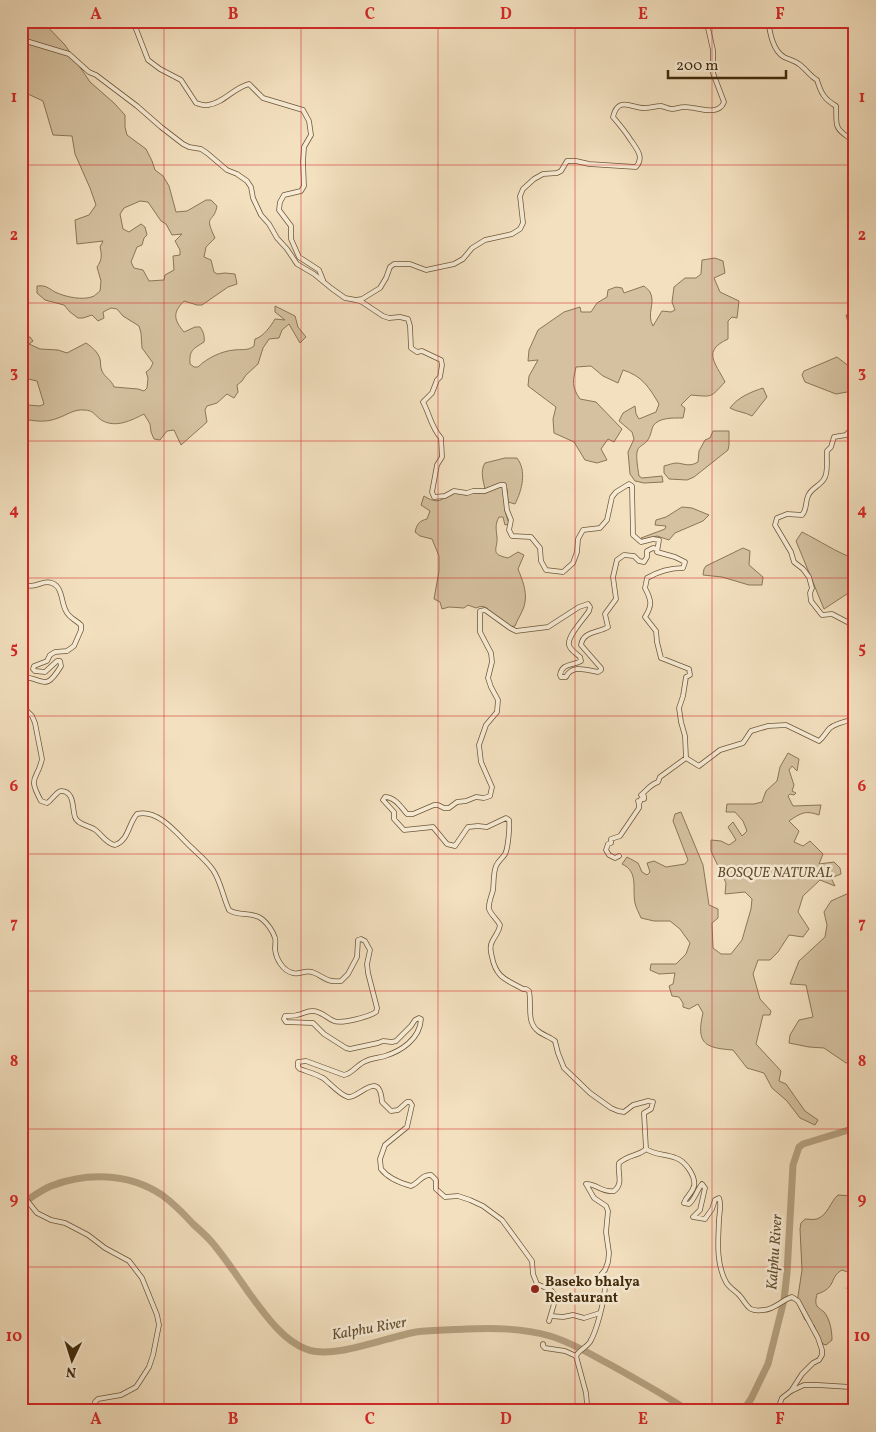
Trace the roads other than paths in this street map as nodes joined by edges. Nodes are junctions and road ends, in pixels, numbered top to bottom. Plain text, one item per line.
1 (136, 21) edge
2 (711, 21) edge
3 (768, 21) edge
4 (21, 38) edge
5 (855, 137) edge
6 (324, 282) junction
7 (356, 300) junction
8 (855, 400) edge
9 (657, 549) junction
10 (21, 584) edge
11 (855, 626) edge
12 (21, 677) edge
13 (21, 705) edge
14 (855, 719) edge
15 (686, 758) junction
16 (619, 856) dead end
17 (646, 1149) junction
18 (21, 1193) edge
19 (600, 1313) junction
20 (551, 1316) junction
21 (549, 1321) dead end
22 (542, 1344) dead end
23 (576, 1356) junction
24 (855, 1382) edge
25 (790, 1391) junction
26 (96, 1411) edge
27 (590, 1411) edge
28 (777, 1411) edge

1 - 6 street
2 - 7 street
3 - 5 street
4 - 6 street
6 - 7 street
7 - 9 street
8 - 11 street
9 - 15 street
9 - 17 street
10 - 12 street
13 - 20 street
14 - 15 street
15 - 16 street
17 - 19 street
17 - 25 street
18 - 26 street
19 - 20 street
19 - 23 street
20 - 21 street
22 - 23 street
23 - 27 street
24 - 25 street
25 - 28 street

